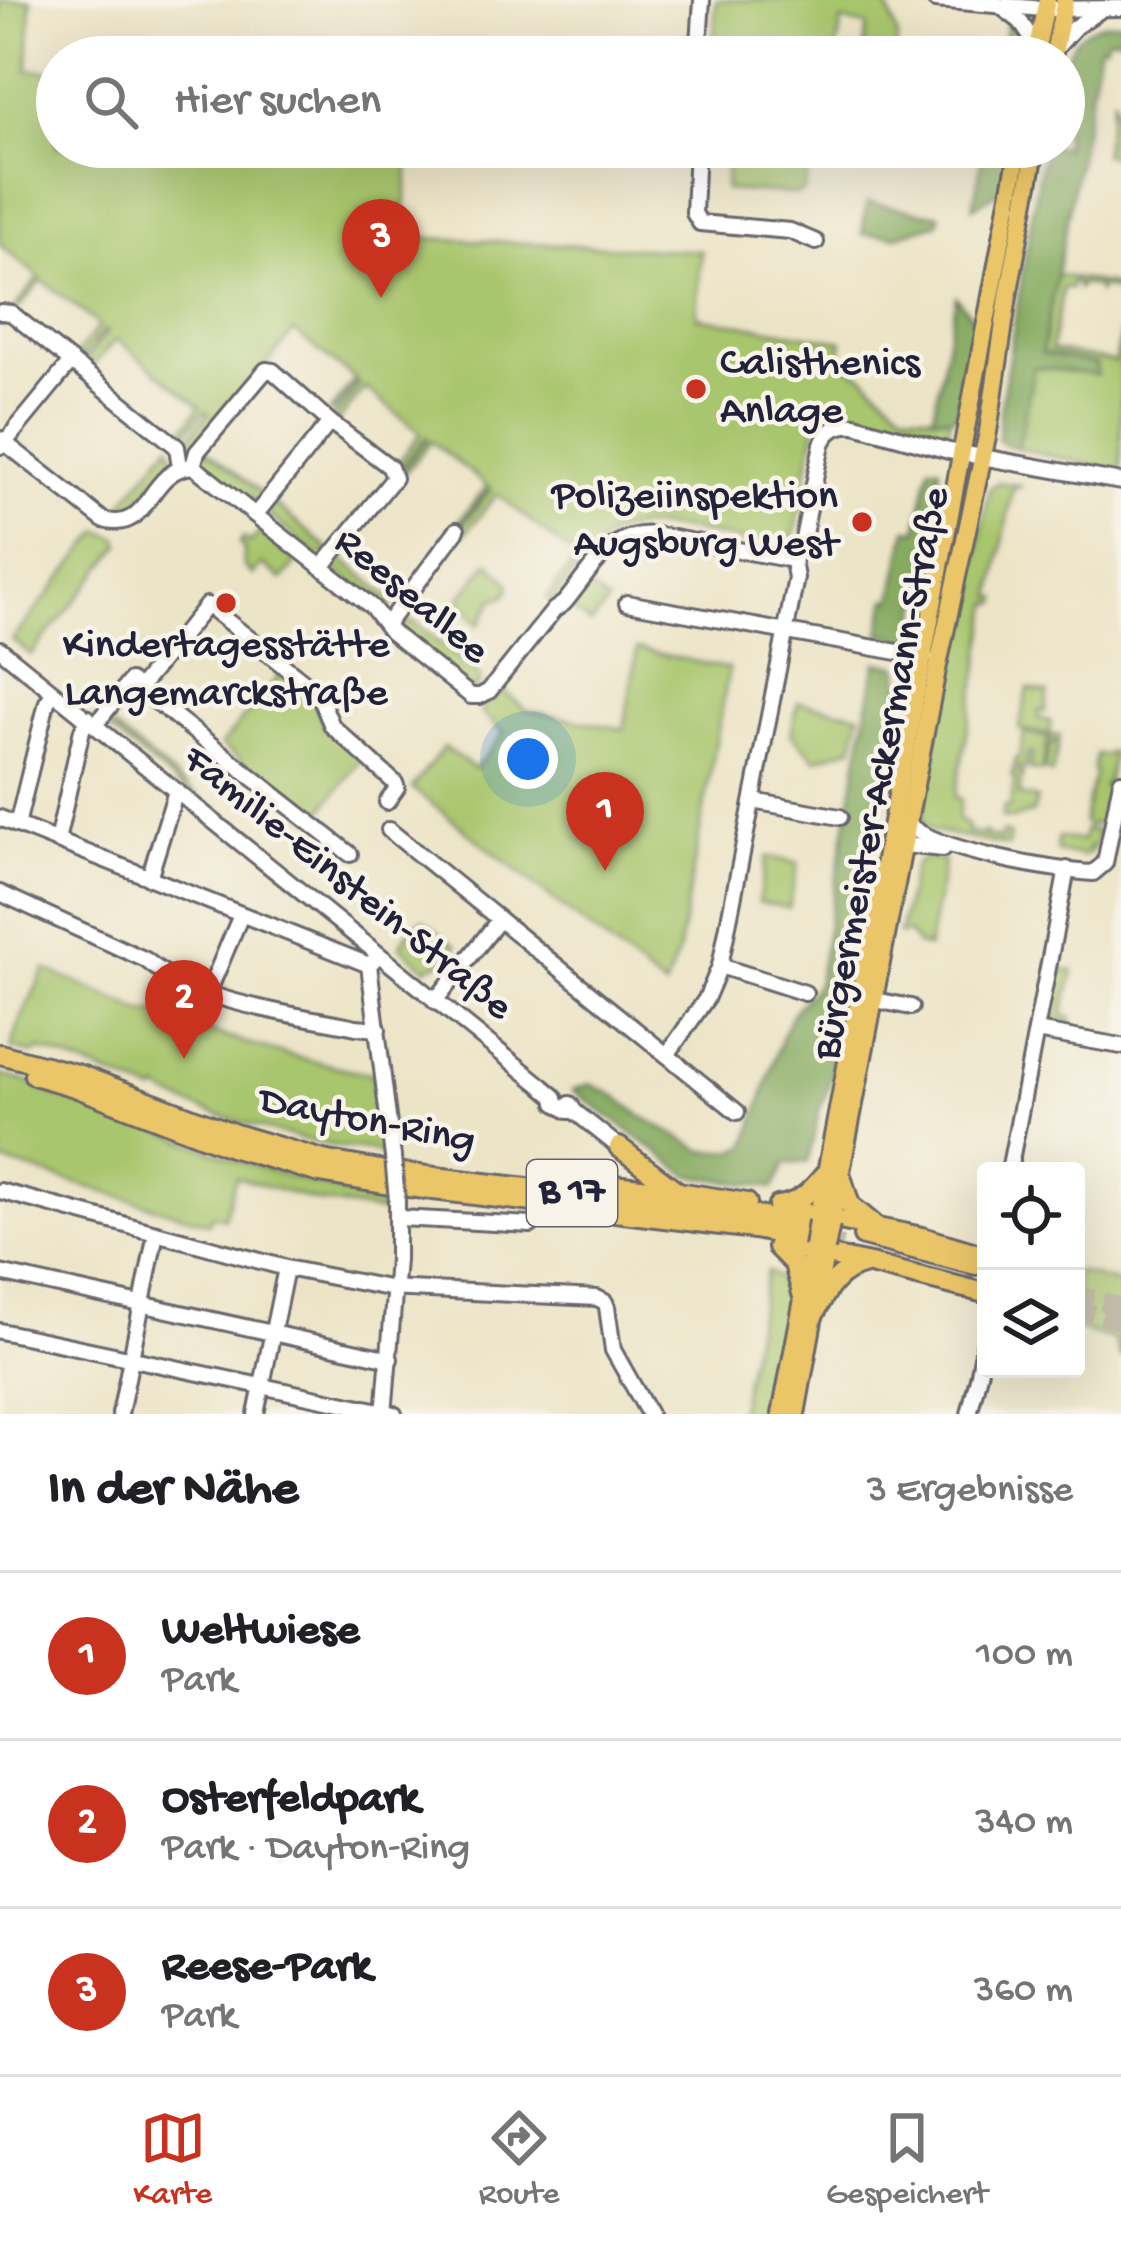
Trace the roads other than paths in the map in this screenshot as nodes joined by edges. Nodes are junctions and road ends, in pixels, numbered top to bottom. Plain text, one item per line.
1 (702, 0) edge
2 (935, 0) edge
3 (1007, 4) edge
4 (1097, 4) edge
5 (1055, 5) edge
6 (1121, 8) edge
7 (699, 36) edge
8 (1032, 36) edge
9 (1049, 36) edge
10 (1065, 36) edge
11 (697, 168) edge
12 (1015, 168) edge
13 (1032, 168) edge
14 (816, 242) dead end
15 (1, 312) edge
16 (71, 362) junction
17 (330, 422) junction
18 (2, 443) edge
19 (963, 454) junction
20 (983, 458) junction
21 (187, 467) junction
22 (1121, 482) edge
23 (256, 514) junction
24 (457, 530) dead end
25 (793, 560) junction
26 (322, 567) junction
27 (627, 603) dead end
28 (386, 625) junction
29 (785, 632) junction
30 (1, 654) edge
31 (925, 657) junction
32 (139, 688) junction
33 (54, 693) junction
34 (92, 722) junction
35 (902, 775) junction
36 (1121, 782) edge
37 (176, 791) junction
38 (753, 801) junction
39 (387, 802) dead end
40 (1119, 802) edge
41 (840, 817) dead end
42 (0, 818) edge
43 (908, 824) junction
44 (17, 825) junction
45 (389, 830) dead end
46 (57, 841) junction
47 (904, 845) junction
48 (954, 848) junction
49 (350, 854) dead end
50 (1066, 869) junction
51 (149, 878) junction
52 (0, 893) edge
53 (241, 915) junction
54 (499, 920) junction
55 (373, 960) junction
56 (720, 966) junction
57 (208, 993) junction
58 (805, 993) dead end
59 (875, 1000) junction
60 (435, 1001) junction
61 (910, 1007) dead end
62 (378, 1029) junction
63 (1036, 1031) junction
64 (1121, 1046) edge
65 (0, 1054) edge
66 (667, 1055) junction
67 (0, 1066) edge
68 (736, 1112) dead end
69 (620, 1147) junction
70 (1011, 1162) edge
71 (389, 1164) junction
72 (833, 1174) junction
73 (605, 1184) junction
74 (0, 1191) edge
75 (436, 1191) junction
76 (678, 1192) junction
77 (770, 1207) junction
78 (399, 1218) junction
79 (532, 1225) dead end
80 (877, 1227) junction
81 (156, 1233) junction
82 (822, 1235) junction
83 (773, 1244) junction
84 (977, 1254) edge
85 (870, 1264) junction
86 (977, 1266) edge
87 (286, 1268) junction
88 (0, 1273) edge
89 (977, 1280) edge
90 (395, 1288) junction
91 (977, 1291) edge
92 (142, 1304) junction
93 (809, 1305) junction
94 (0, 1331) edge
95 (273, 1333) junction
96 (131, 1358) junction
97 (390, 1358) junction
98 (979, 1378) edge
99 (262, 1386) junction
100 (388, 1413) edge
101 (120, 1414) edge
102 (256, 1414) edge
103 (649, 1414) edge
104 (782, 1414) edge
105 (796, 1414) edge
106 (969, 1414) edge

1 - 7 street
2 - 3 street
3 - 5 street
3 - 8 street
4 - 5 street
4 - 6 street
4 - 10 street
5 - 9 main road
11 - 14 street
12 - 19 main road, Bürgermeister-Ackermann-Straße
13 - 20 main road, Bürgermeister-Ackermann-Straße
15 - 16 street, Reeseallee
16 - 18 street
16 - 21 street, Reeseallee
17 - 21 street
17 - 23 street
17 - 26 street
18 - 21 street
19 - 20 street
19 - 25 street
19 - 31 main road, Bürgermeister-Ackermann-Straße
20 - 22 street
20 - 43 main road, Bürgermeister-Ackermann-Straße
21 - 23 street, Reeseallee
23 - 26 street, Reeseallee
24 - 28 street
25 - 28 street, Reeseallee
25 - 29 street
26 - 28 street, Reeseallee
27 - 29 street
29 - 31 street
29 - 38 street
30 - 33 street, Familie-Einstein-Straße
31 - 35 main road, Bürgermeister-Ackermann-Straße
32 - 34 street
32 - 39 street
32 - 49 street, Familie-Einstein-Straße
33 - 34 street, Familie-Einstein-Straße
33 - 44 street
34 - 37 street, Familie-Einstein-Straße
34 - 46 street
35 - 47 street
35 - 72 main road, Bürgermeister-Ackermann-Straße
36 - 40 street
37 - 51 street
37 - 55 street, Familie-Einstein-Straße
38 - 41 street
38 - 56 street
40 - 50 street
42 - 44 street
43 - 47 main road, Bürgermeister-Ackermann-Straße
43 - 48 street
44 - 46 street
45 - 54 street
46 - 51 street
47 - 48 street
47 - 59 main road, Bürgermeister-Ackermann-Straße
48 - 50 street
50 - 63 street
51 - 53 street
52 - 57 street
53 - 55 street
53 - 57 street
54 - 60 street
54 - 66 street
55 - 60 street, Familie-Einstein-Straße
55 - 62 street
56 - 58 street
56 - 66 street
57 - 62 street
59 - 61 street
59 - 72 main road, Bürgermeister-Ackermann-Straße
60 - 69 street, Familie-Einstein-Straße
62 - 71 street
63 - 64 street
63 - 70 street
65 - 71 highway, Dayton-Ring / B 17
66 - 68 street
67 - 75 highway, Dayton-Ring / B 17
69 - 73 highway
69 - 76 highway
71 - 73 highway
71 - 78 street, bridge
71 - 82 highway, Dayton-Ring / B 17
72 - 77 highway
72 - 80 highway
72 - 82 main road, Bürgermeister-Ackermann-Straße
73 - 76 highway
74 - 81 street
75 - 82 highway, Dayton-Ring / B 17
75 - 83 highway
76 - 77 highway
77 - 82 highway
78 - 79 street
78 - 90 street
80 - 82 highway
80 - 84 highway
81 - 87 street
81 - 92 street
82 - 83 highway
82 - 85 highway
82 - 86 highway, Dayton-Ring / B 17
82 - 89 highway, Dayton-Ring / B 17
82 - 93 main road, Bürgermeister-Ackermann-Straße
83 - 93 highway
85 - 91 highway
85 - 93 highway
87 - 90 street
87 - 95 street
88 - 92 street
90 - 97 street
90 - 103 street
92 - 95 street
92 - 96 street
93 - 104 main road, Bürgermeister-Ackermann-Straße
93 - 105 main road, Bürgermeister-Ackermann-Straße
94 - 96 street
95 - 97 street
95 - 99 street
96 - 99 street
96 - 101 street
97 - 100 street
98 - 106 street
99 - 100 street
99 - 102 street

